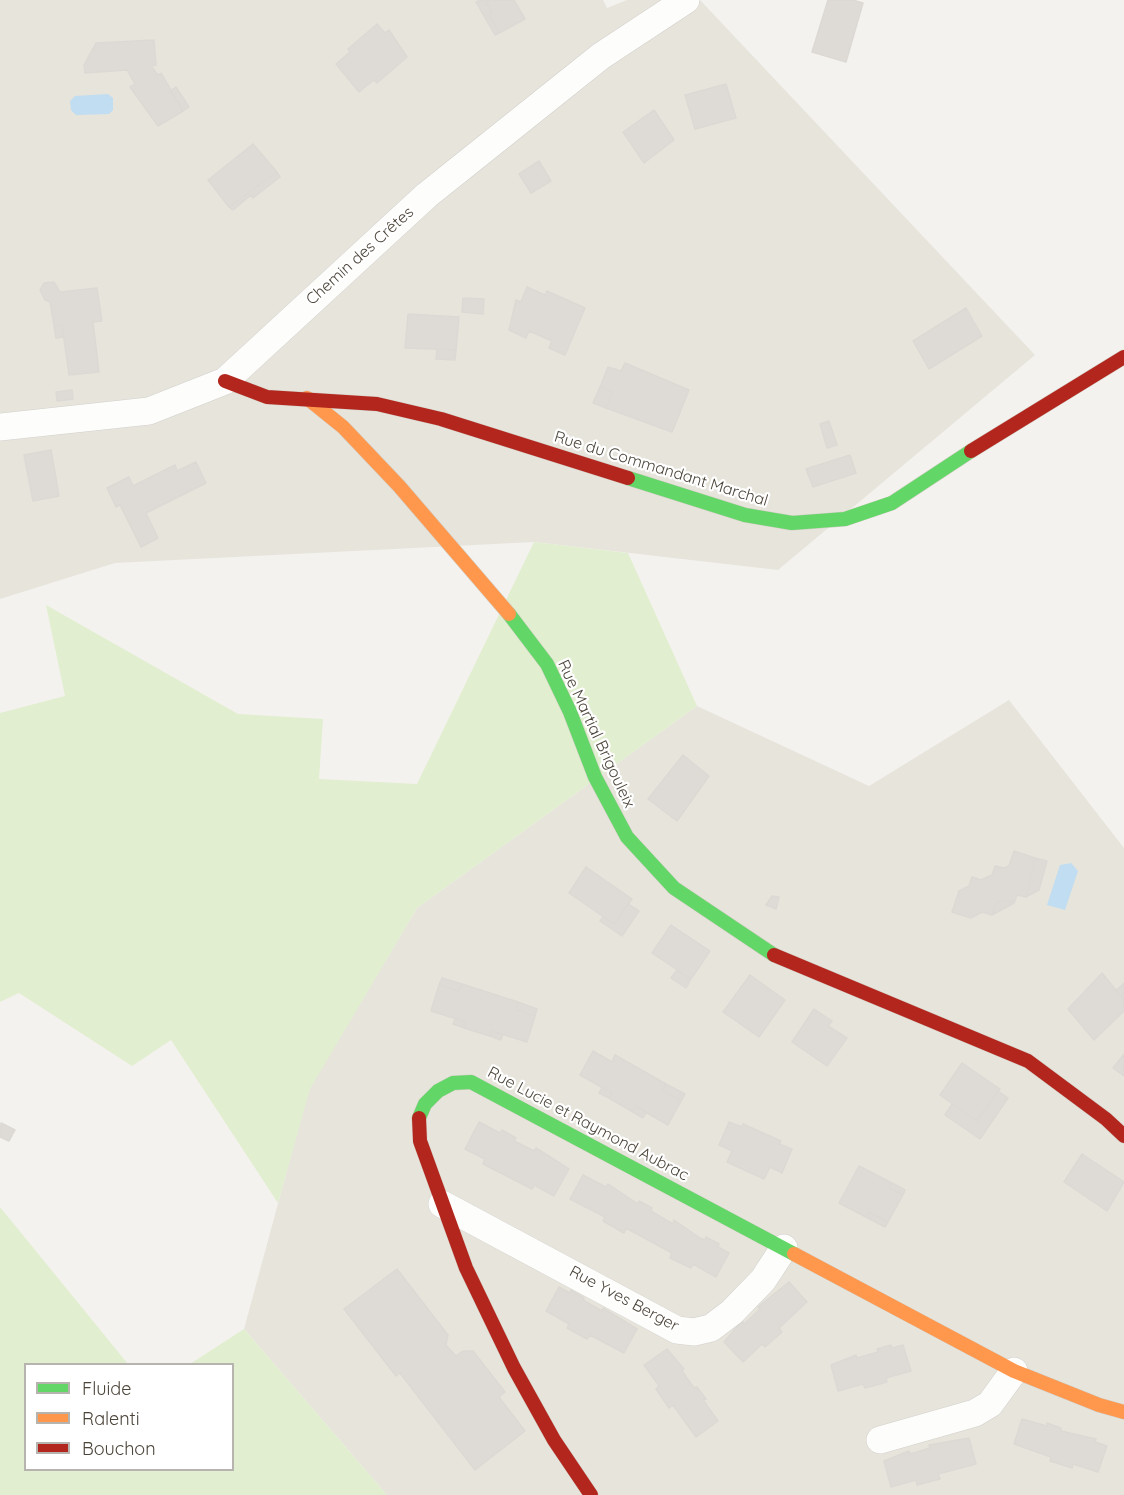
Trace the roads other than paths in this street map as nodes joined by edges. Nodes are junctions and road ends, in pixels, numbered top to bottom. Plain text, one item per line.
1 (686, 0) edge
2 (1124, 357) edge
3 (225, 381) junction
4 (307, 398) junction
5 (0, 427) edge
6 (1124, 1136) edge
7 (442, 1204) junction
8 (784, 1248) junction
9 (1014, 1371) junction
10 (1124, 1412) edge
11 (880, 1440) dead end
12 (591, 1495) edge

1 - 3 street, Chemin des Crêtes
2 - 4 street, Rue du Commandant Marchal
3 - 4 street, Rue du Commandant Marchal
3 - 5 street, Chemin des Crêtes
4 - 6 street, Rue Martial Brigouleix
7 - 8 street, Rue Yves Berger
7 - 8 street, Rue Lucie et Raymond Aubrac
7 - 12 street, Rue Lucie et Raymond Aubrac
8 - 9 street, Rue Lucie et Raymond Aubrac
9 - 10 street, Rue Lucie et Raymond Aubrac
9 - 11 street

